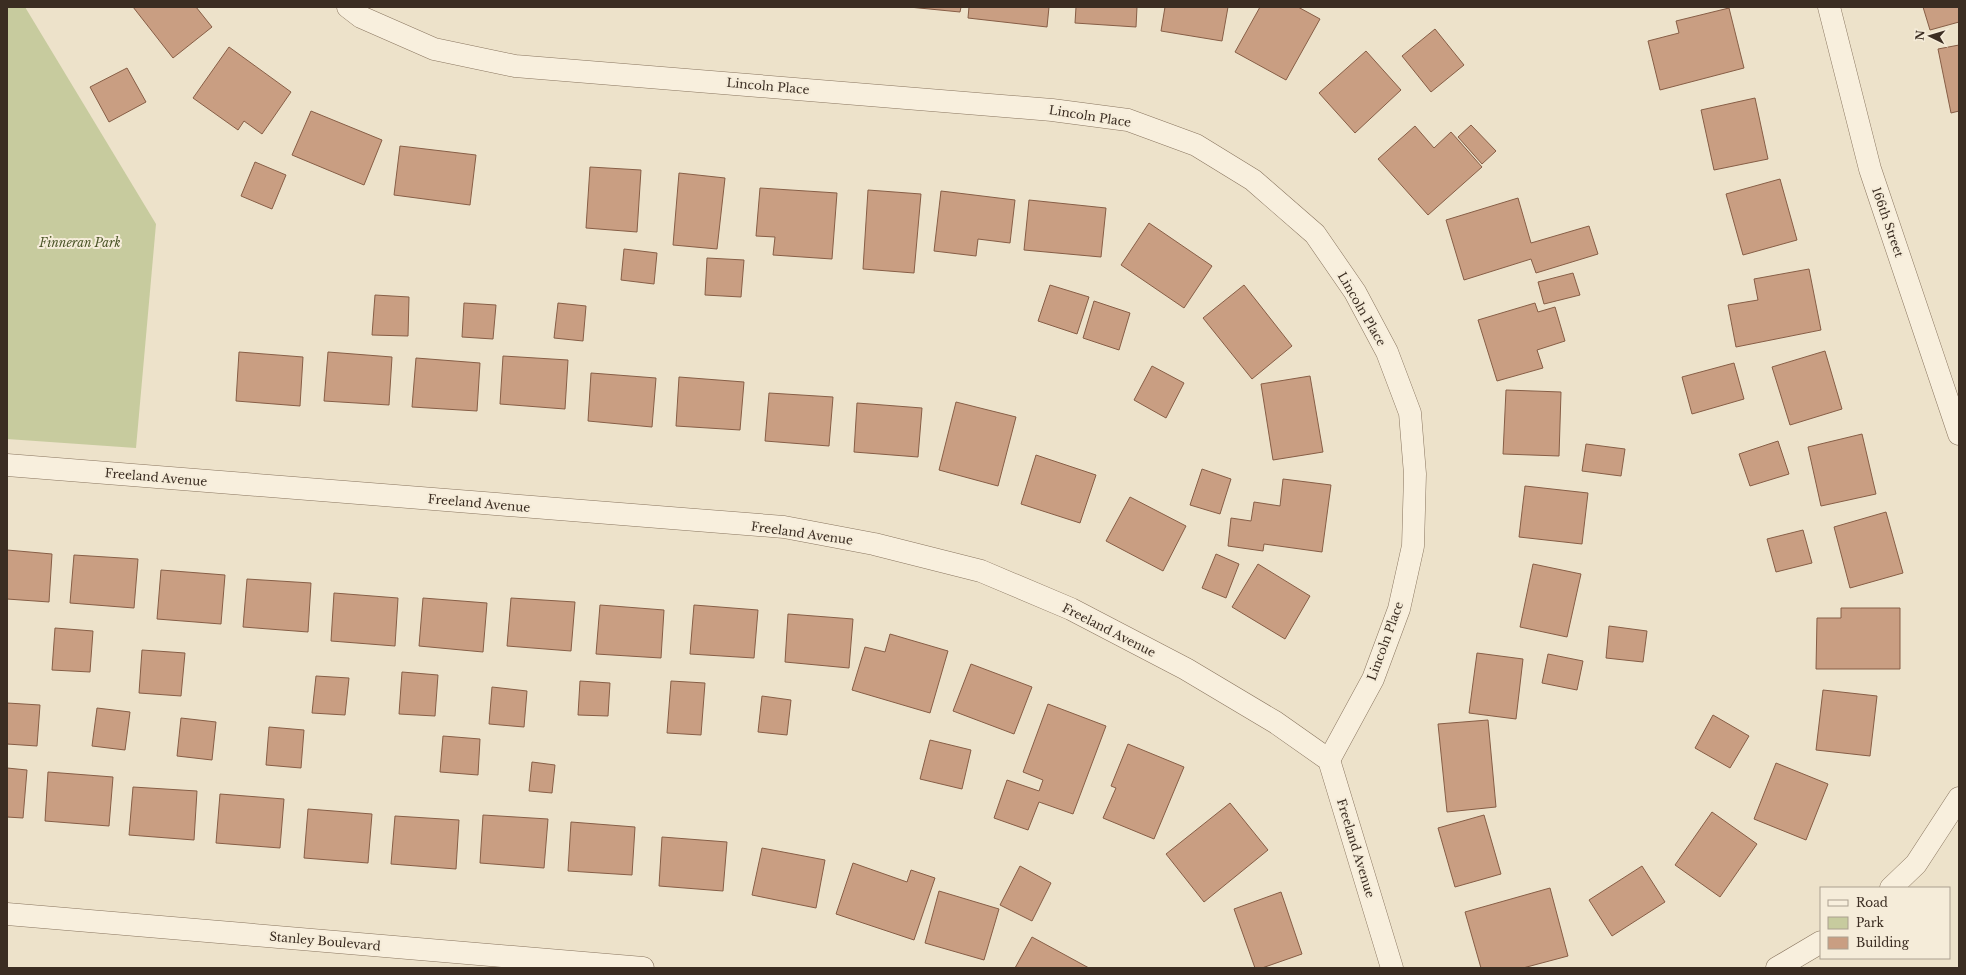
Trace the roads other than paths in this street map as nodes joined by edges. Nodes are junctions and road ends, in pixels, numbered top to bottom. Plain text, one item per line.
1 (348, 7) edge
2 (1829, 7) edge
3 (1959, 434) edge
4 (7, 466) edge
5 (1329, 760) junction
6 (1959, 798) edge
7 (1891, 887) edge
8 (7, 914) edge
9 (1820, 943) edge
10 (643, 968) edge
11 (1392, 968) edge
12 (1777, 968) edge

1 - 5 street, Lincoln Place
2 - 3 street, 166th Street
4 - 5 street, Freeland Avenue
5 - 11 street, Freeland Avenue
6 - 7 street
8 - 10 street, Stanley Boulevard
9 - 12 street

